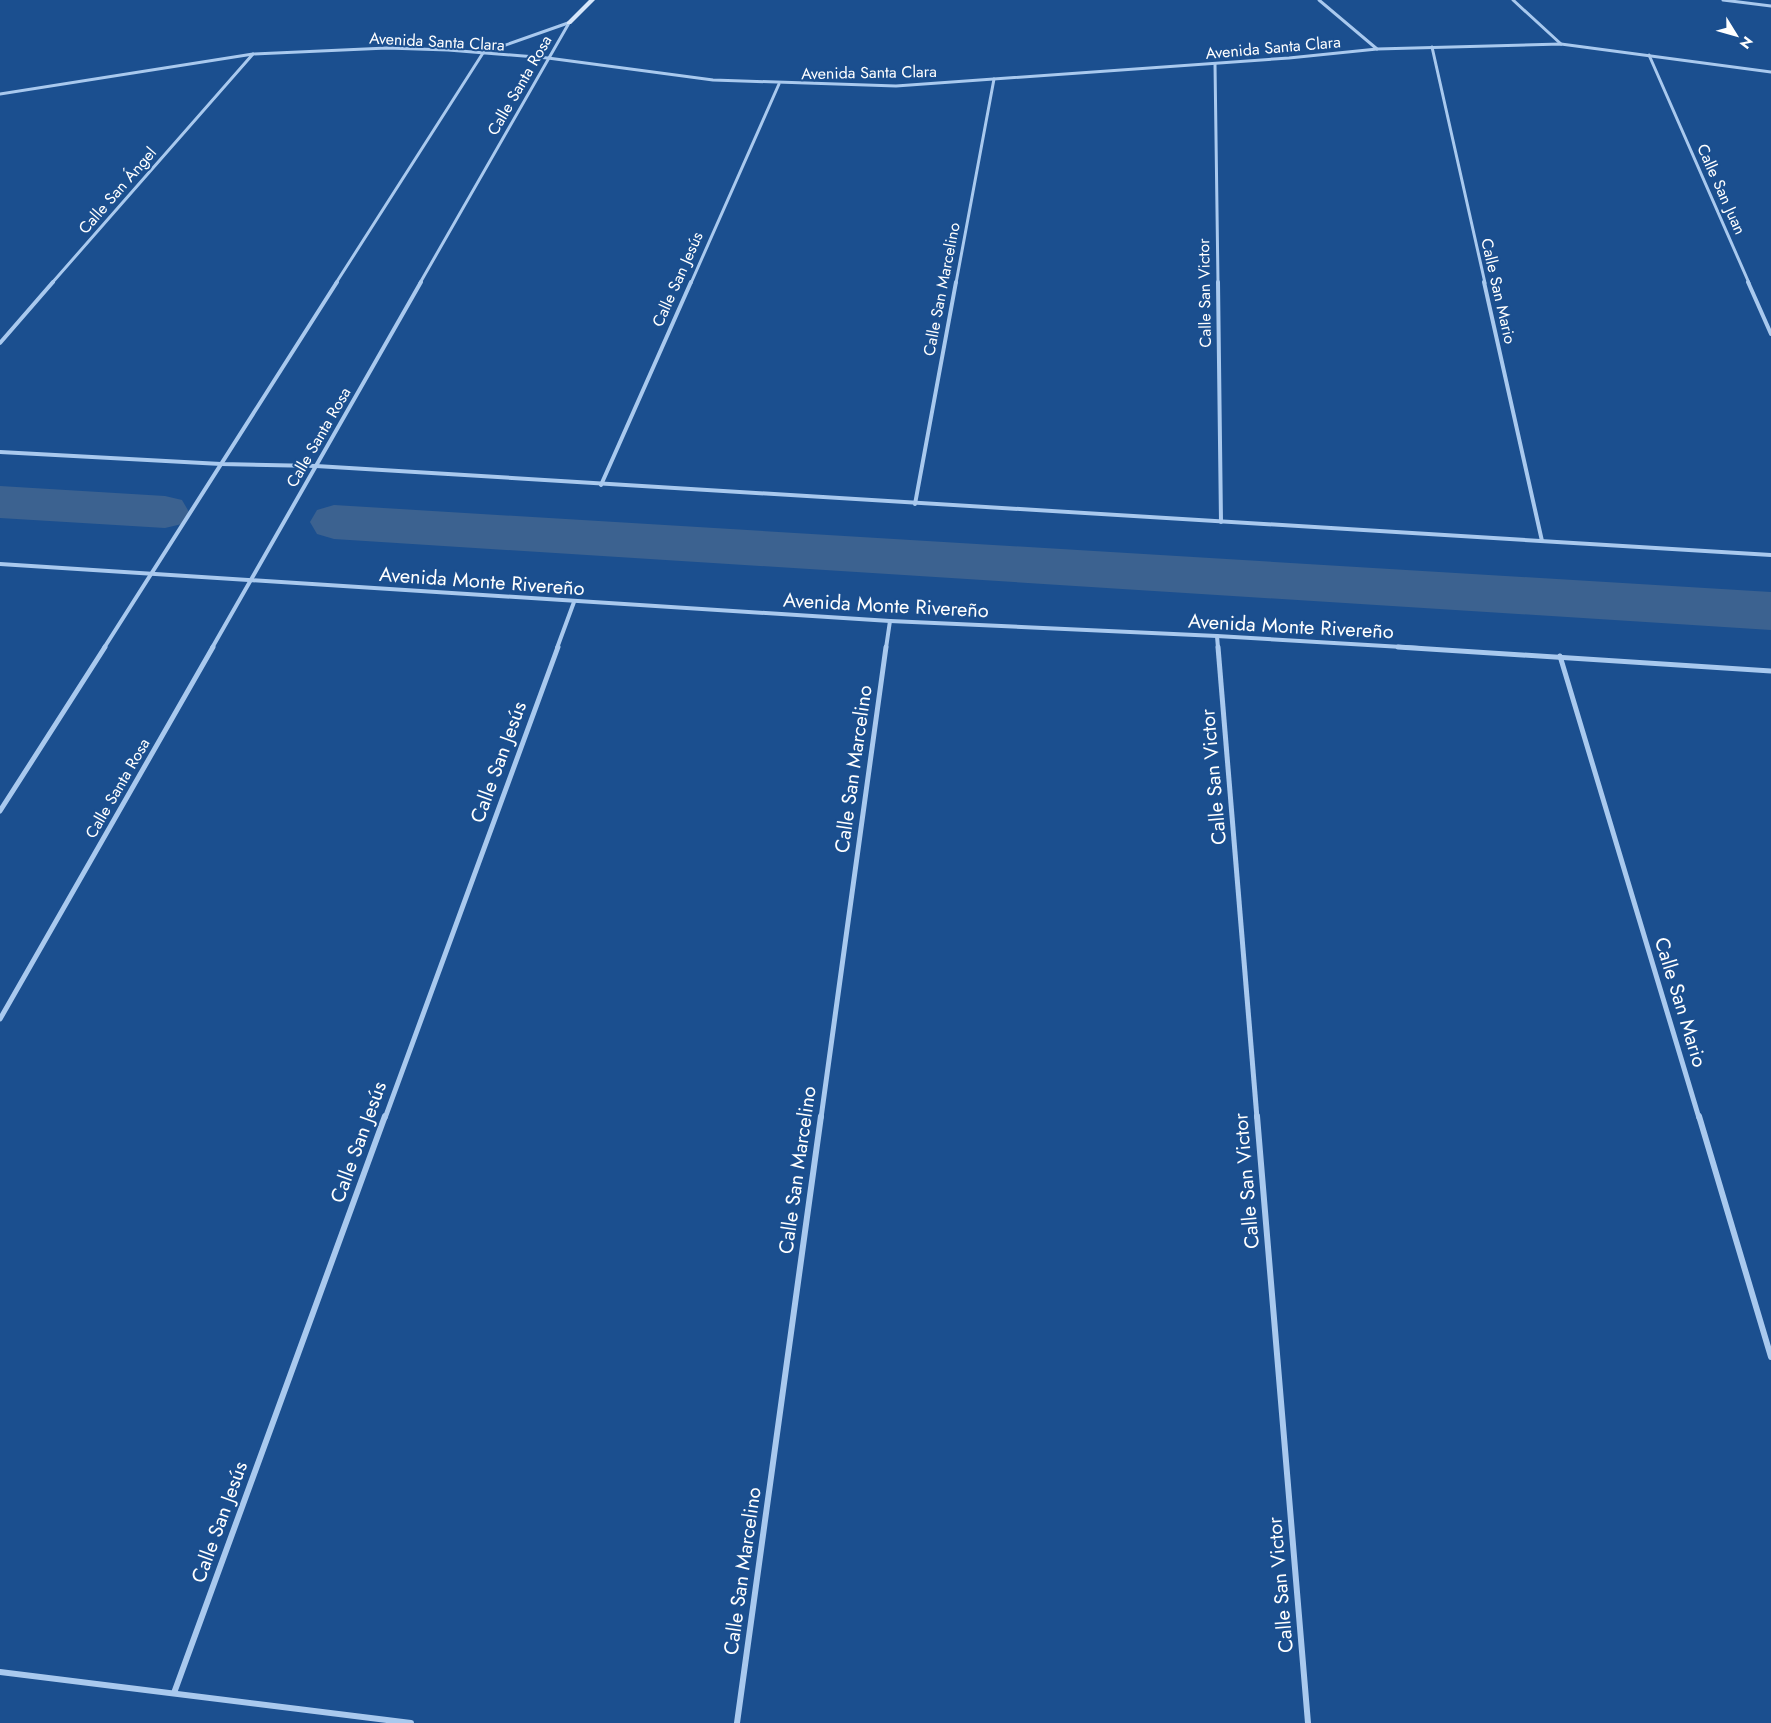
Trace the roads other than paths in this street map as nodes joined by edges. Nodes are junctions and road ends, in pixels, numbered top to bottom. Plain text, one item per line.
1 (592, 0) edge
2 (1319, 0) edge
3 (1513, 0) edge
4 (1723, 0) edge
5 (1771, 6) edge
6 (568, 23) junction
7 (1561, 44) junction
8 (1432, 47) junction
9 (1377, 50) junction
10 (483, 53) junction
11 (253, 54) junction
12 (1650, 55) junction
13 (548, 58) junction
14 (1215, 64) junction
15 (1771, 72) edge
16 (994, 79) junction
17 (778, 84) junction
18 (0, 94) edge
19 (1771, 334) edge
20 (0, 343) edge
21 (0, 452) edge
22 (221, 464) junction
23 (316, 466) junction
24 (601, 485) junction
25 (914, 504) junction
26 (1221, 522) junction
27 (1542, 541) junction
28 (1771, 555) edge
29 (0, 564) edge
30 (151, 574) junction
31 (251, 579) junction
32 (574, 602) junction
33 (890, 621) junction
34 (1217, 636) junction
35 (1560, 656) junction
36 (1771, 671) edge
37 (0, 811) edge
38 (0, 1019) edge
39 (1771, 1357) edge
40 (0, 1672) edge
41 (174, 1693) junction
42 (411, 1723) edge
43 (737, 1723) edge
44 (1308, 1723) edge

1 - 6 main road
2 - 9 street
3 - 7 street
4 - 5 street
6 - 10 street, Calle Santa Rosa
6 - 13 street, Calle Santa Rosa
7 - 8 street, Avenida Santa Clara
7 - 12 street, Avenida Santa Clara
8 - 9 street, Avenida Santa Clara
8 - 27 street, Calle San Mario
9 - 14 street, Avenida Santa Clara
10 - 11 street, Avenida Santa Clara
10 - 13 street, Avenida Santa Clara
10 - 22 street
11 - 18 street, Avenida Santa Clara
11 - 20 street, Calle San Ángel
12 - 15 street, Avenida Santa Clara
12 - 19 street, Calle San Juan
13 - 17 street, Avenida Santa Clara
13 - 23 street, Calle Santa Rosa
14 - 16 street, Avenida Santa Clara
14 - 26 street, Calle San Victor
16 - 17 street, Avenida Santa Clara
16 - 25 street, Calle San Marcelino
17 - 24 street, Calle San Jesús
21 - 22 street
22 - 23 street
22 - 30 street
23 - 24 street
23 - 31 street, Calle Santa Rosa
24 - 25 street
25 - 26 street
26 - 27 street
27 - 28 street
29 - 30 street, Avenida Monte Rivereño
30 - 31 street, Avenida Monte Rivereño
30 - 37 street
31 - 32 street, Avenida Monte Rivereño
31 - 38 street, Calle Santa Rosa
32 - 33 street, Avenida Monte Rivereño
32 - 41 street, Calle San Jesús
33 - 34 street, Avenida Monte Rivereño
33 - 43 street, Calle San Marcelino
34 - 35 street, Avenida Monte Rivereño
34 - 44 street, Calle San Victor
35 - 36 street, Avenida Monte Rivereño
35 - 39 street, Calle San Mario
40 - 41 street
41 - 42 street

